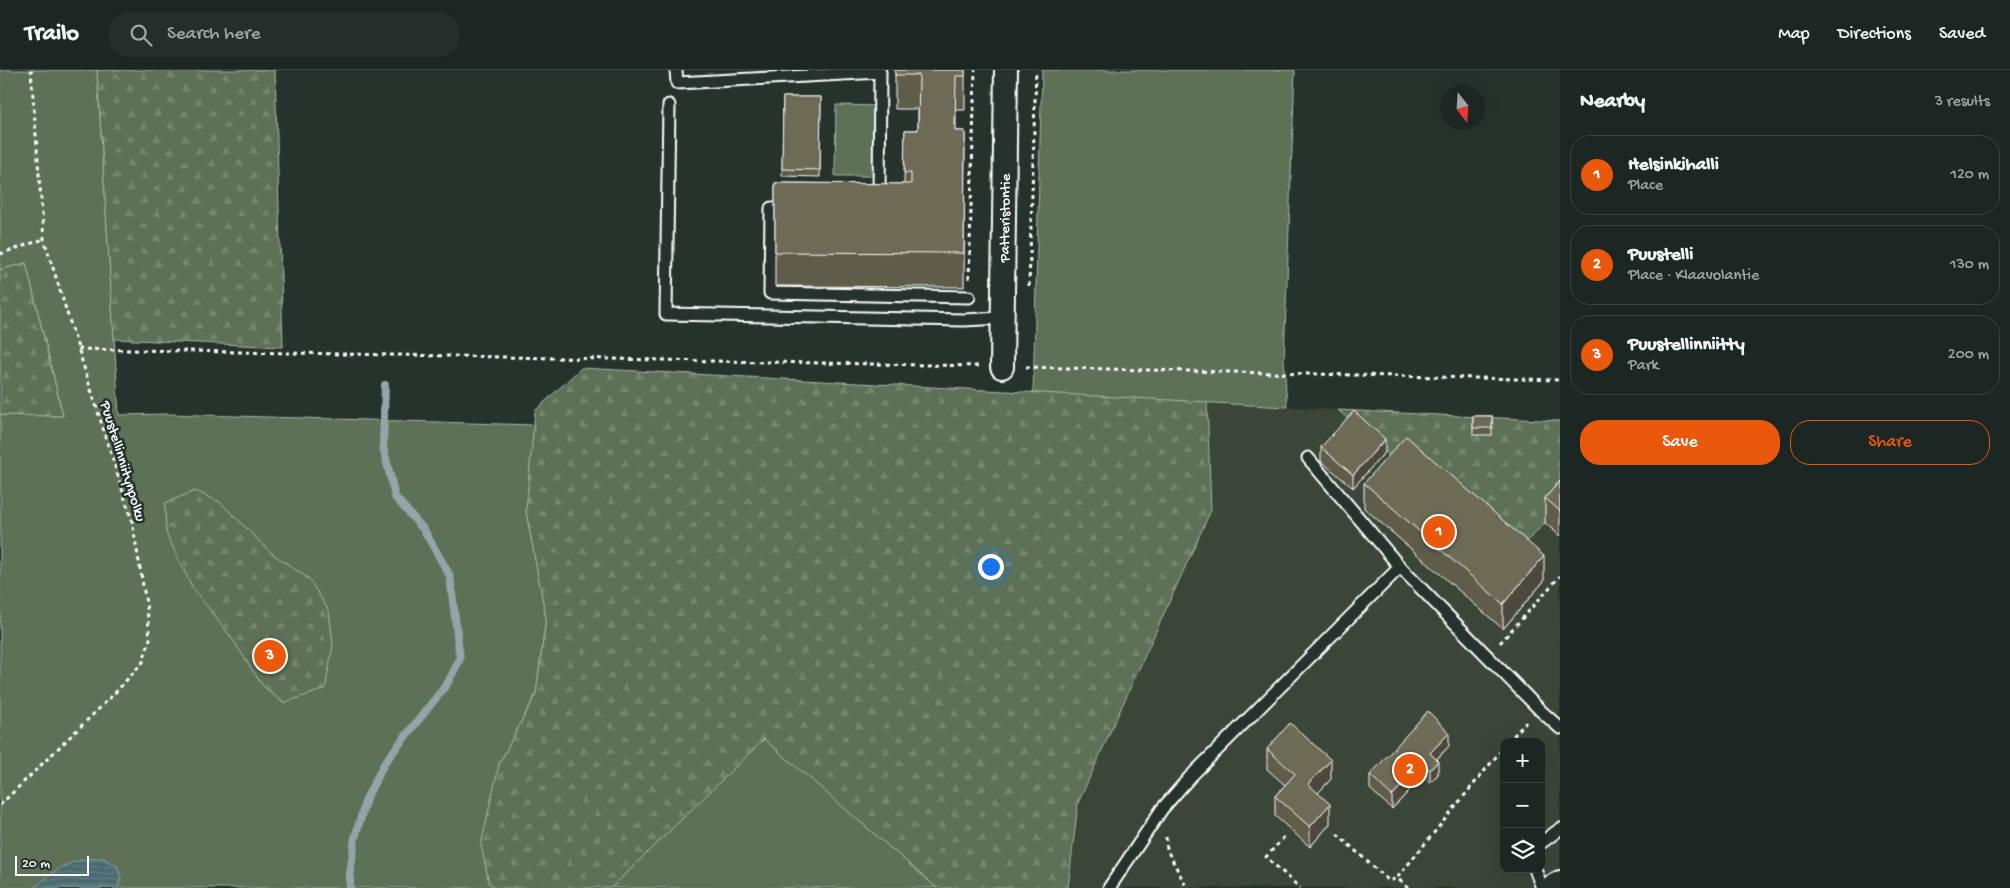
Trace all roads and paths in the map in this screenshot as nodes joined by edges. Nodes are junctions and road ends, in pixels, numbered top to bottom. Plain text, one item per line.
1 (31, 70) edge
2 (676, 70) edge
3 (975, 70) edge
4 (1006, 70) edge
5 (1036, 70) edge
6 (669, 105) dead end
7 (869, 207) edge
8 (800, 208) edge
9 (44, 239) junction
10 (0, 254) edge
11 (1029, 288) dead end
12 (969, 297) joint
13 (1002, 318) junction
14 (78, 350) junction
15 (1027, 357) dead end
16 (1002, 366) junction
17 (1027, 367) junction
18 (1560, 380) edge
19 (1308, 458) dead end
20 (1400, 567) junction
21 (1560, 576) edge
22 (1488, 656) junction
23 (1539, 709) junction
24 (1560, 728) edge
25 (1512, 738) edge
26 (1500, 752) edge
27 (0, 805) edge
28 (1162, 809) junction
29 (1560, 830) edge
30 (1337, 834) dead end
31 (1284, 838) dead end
32 (1545, 840) edge
33 (1536, 873) edge
34 (1397, 878) junction
35 (1560, 882) edge
36 (1109, 888) edge
37 (1187, 888) edge
38 (1300, 888) edge
39 (1408, 888) edge
40 (1542, 888) edge
41 (1550, 888) edge

1 - 9 path, Puustellinniitynpolku
2 - 7 lane
3 - 12 path
4 - 13 street, Patteristontie
5 - 11 path
6 - 13 lane
8 - 12 lane
9 - 10 path
9 - 14 path, Puustellinniitynpolku
13 - 16 street, Patteristontie
14 - 16 path
14 - 27 path, Puustellinniitynpolku
15 - 17 path
16 - 17 path
17 - 18 path
19 - 20 lane
20 - 22 lane
20 - 28 lane
21 - 22 path
22 - 23 lane
23 - 24 lane
23 - 25 path
26 - 34 path
28 - 36 lane
28 - 37 path
29 - 32 lane
30 - 34 path
31 - 38 path
33 - 40 lane
34 - 39 path
35 - 41 street

